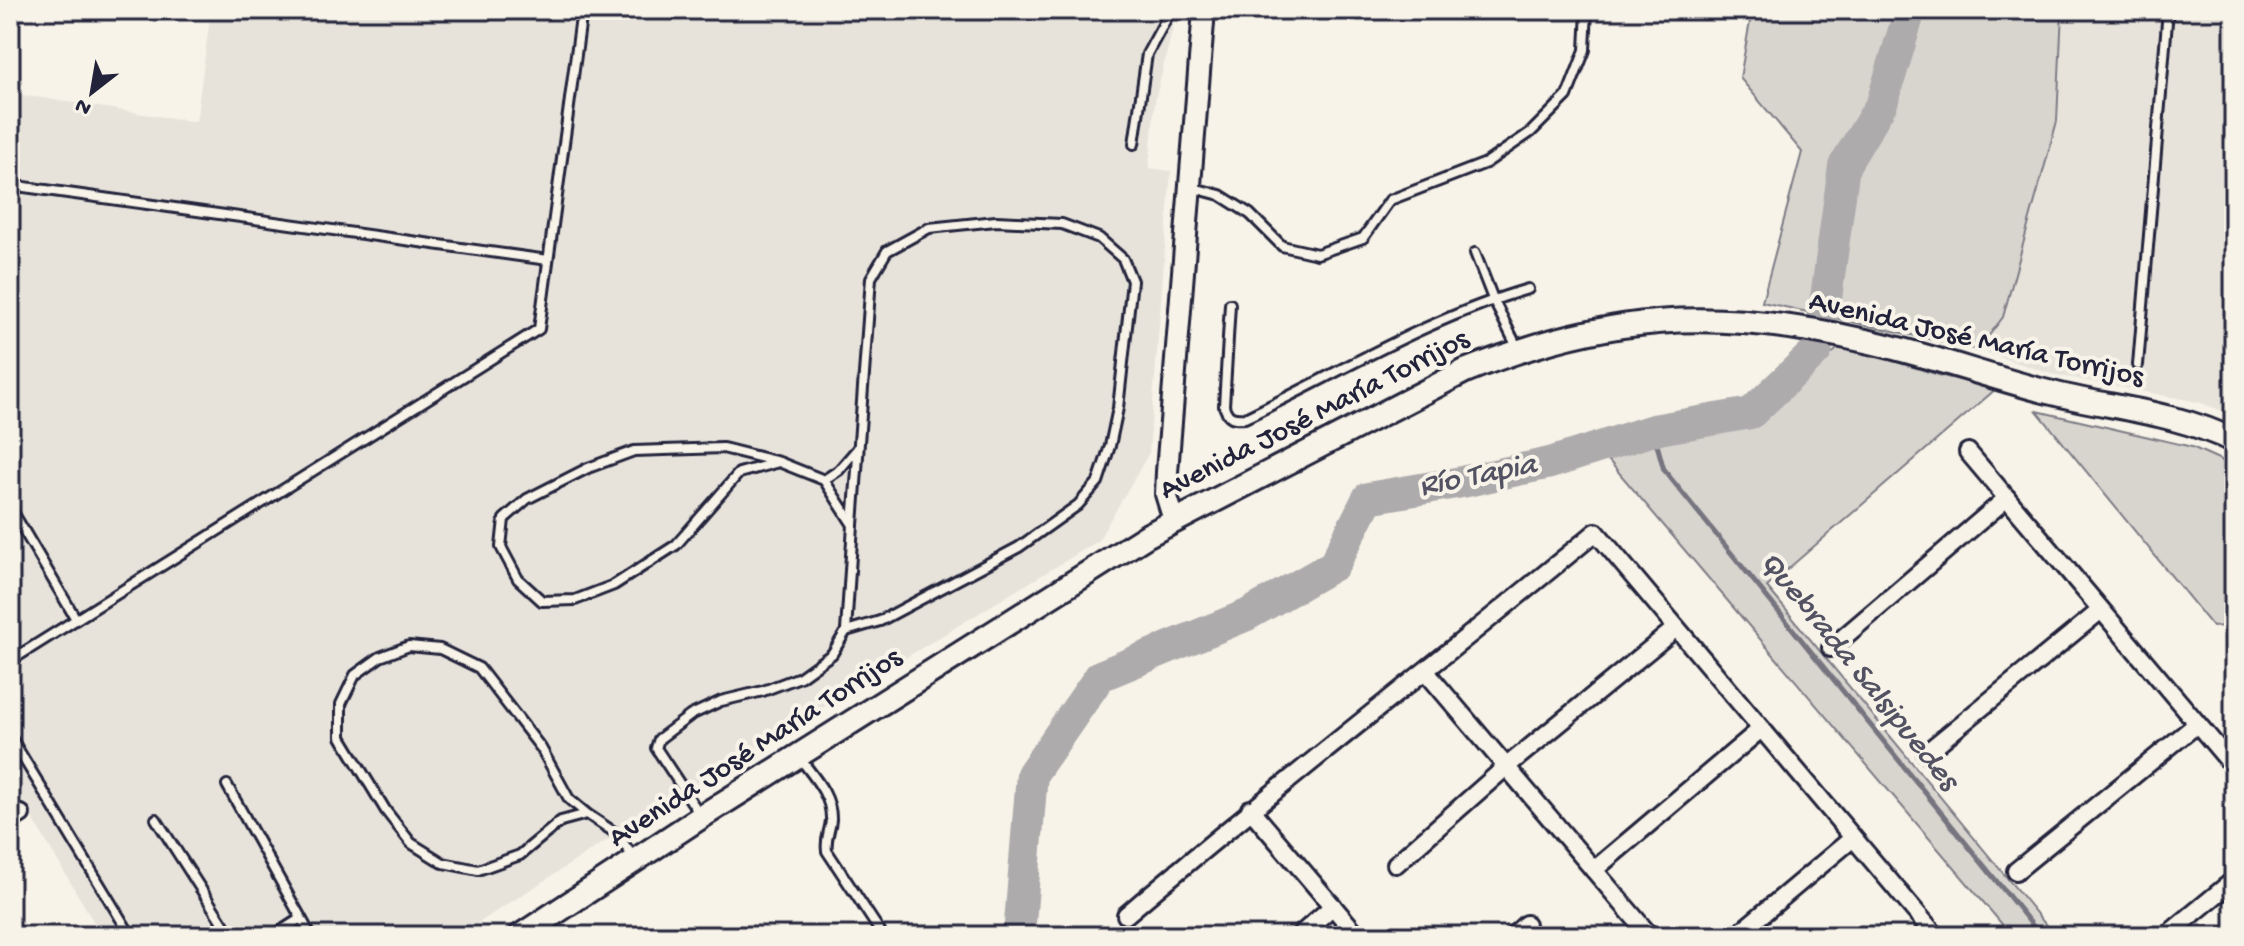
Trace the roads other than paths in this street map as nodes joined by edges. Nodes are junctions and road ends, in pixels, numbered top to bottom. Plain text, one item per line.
1 (582, 10) edge
2 (1171, 10) edge
3 (1204, 10) edge
4 (1587, 10) edge
5 (2168, 10) edge
6 (1134, 144) dead end
7 (10, 185) edge
8 (1190, 187) junction
9 (1475, 253) dead end
10 (548, 260) junction
11 (1528, 289) dead end
12 (1493, 299) junction
13 (1230, 304) dead end
14 (1518, 349) junction
15 (2138, 365) dead end
16 (2234, 441) edge
17 (859, 448) junction
18 (1968, 452) dead end
19 (779, 462) junction
20 (824, 480) junction
21 (2007, 498) junction
22 (10, 507) edge
23 (1174, 520) junction
24 (853, 525) junction
25 (2101, 610) junction
26 (76, 619) junction
27 (1676, 628) junction
28 (846, 631) junction
29 (1831, 648) dead end
30 (10, 661) edge
31 (1426, 672) junction
32 (2197, 724) junction
33 (1761, 729) junction
34 (10, 736) edge
35 (1926, 753) dead end
36 (798, 756) junction
37 (1507, 766) junction
38 (2234, 767) edge
39 (227, 785) dead end
40 (1250, 809) junction
41 (587, 814) junction
42 (701, 817) junction
43 (156, 819) dead end
44 (1853, 838) junction
45 (637, 861) junction
46 (1396, 864) dead end
47 (1594, 870) junction
48 (2016, 871) dead end
49 (2234, 880) edge
50 (1333, 906) junction
51 (1126, 915) dead end
52 (301, 918) junction
53 (1526, 924) dead end
54 (131, 936) edge
55 (231, 936) edge
56 (273, 936) edge
57 (311, 936) edge
58 (520, 936) edge
59 (883, 936) edge
60 (1299, 936) edge
61 (1358, 936) edge
62 (1513, 936) edge
63 (1650, 936) edge
64 (1736, 936) edge
65 (1936, 936) edge
66 (2166, 936) edge

1 - 10 lane
2 - 6 lane
3 - 8 street
4 - 8 lane
5 - 15 lane
7 - 10 lane
8 - 23 street
9 - 12 lane
10 - 26 lane
11 - 12 lane
12 - 13 lane
12 - 14 lane
14 - 16 main road, Avenida José María Torrijos
14 - 23 main road, Avenida José María Torrijos
17 - 20 lane
17 - 24 lane
17 - 28 lane
18 - 21 street
19 - 19 lane
19 - 20 lane
20 - 24 lane
21 - 25 street
21 - 29 street
22 - 26 lane
23 - 36 main road, Avenida José María Torrijos
24 - 28 lane
25 - 32 street
25 - 35 street
26 - 30 lane
27 - 31 street
27 - 33 street
27 - 37 street
28 - 42 lane
31 - 37 street
31 - 40 street
32 - 38 street
32 - 48 street
33 - 44 street
33 - 47 street
34 - 54 lane
36 - 42 main road, Avenida José María Torrijos
36 - 59 lane
37 - 46 street
37 - 47 street
39 - 52 lane
40 - 50 street
40 - 51 street
41 - 41 lane
41 - 45 lane
42 - 45 main road, Avenida José María Torrijos
43 - 55 lane
44 - 64 street
44 - 65 street
45 - 58 main road, Avenida José María Torrijos
47 - 63 street
49 - 66 street
50 - 60 street
50 - 61 street
52 - 56 lane
52 - 57 lane
53 - 62 street

